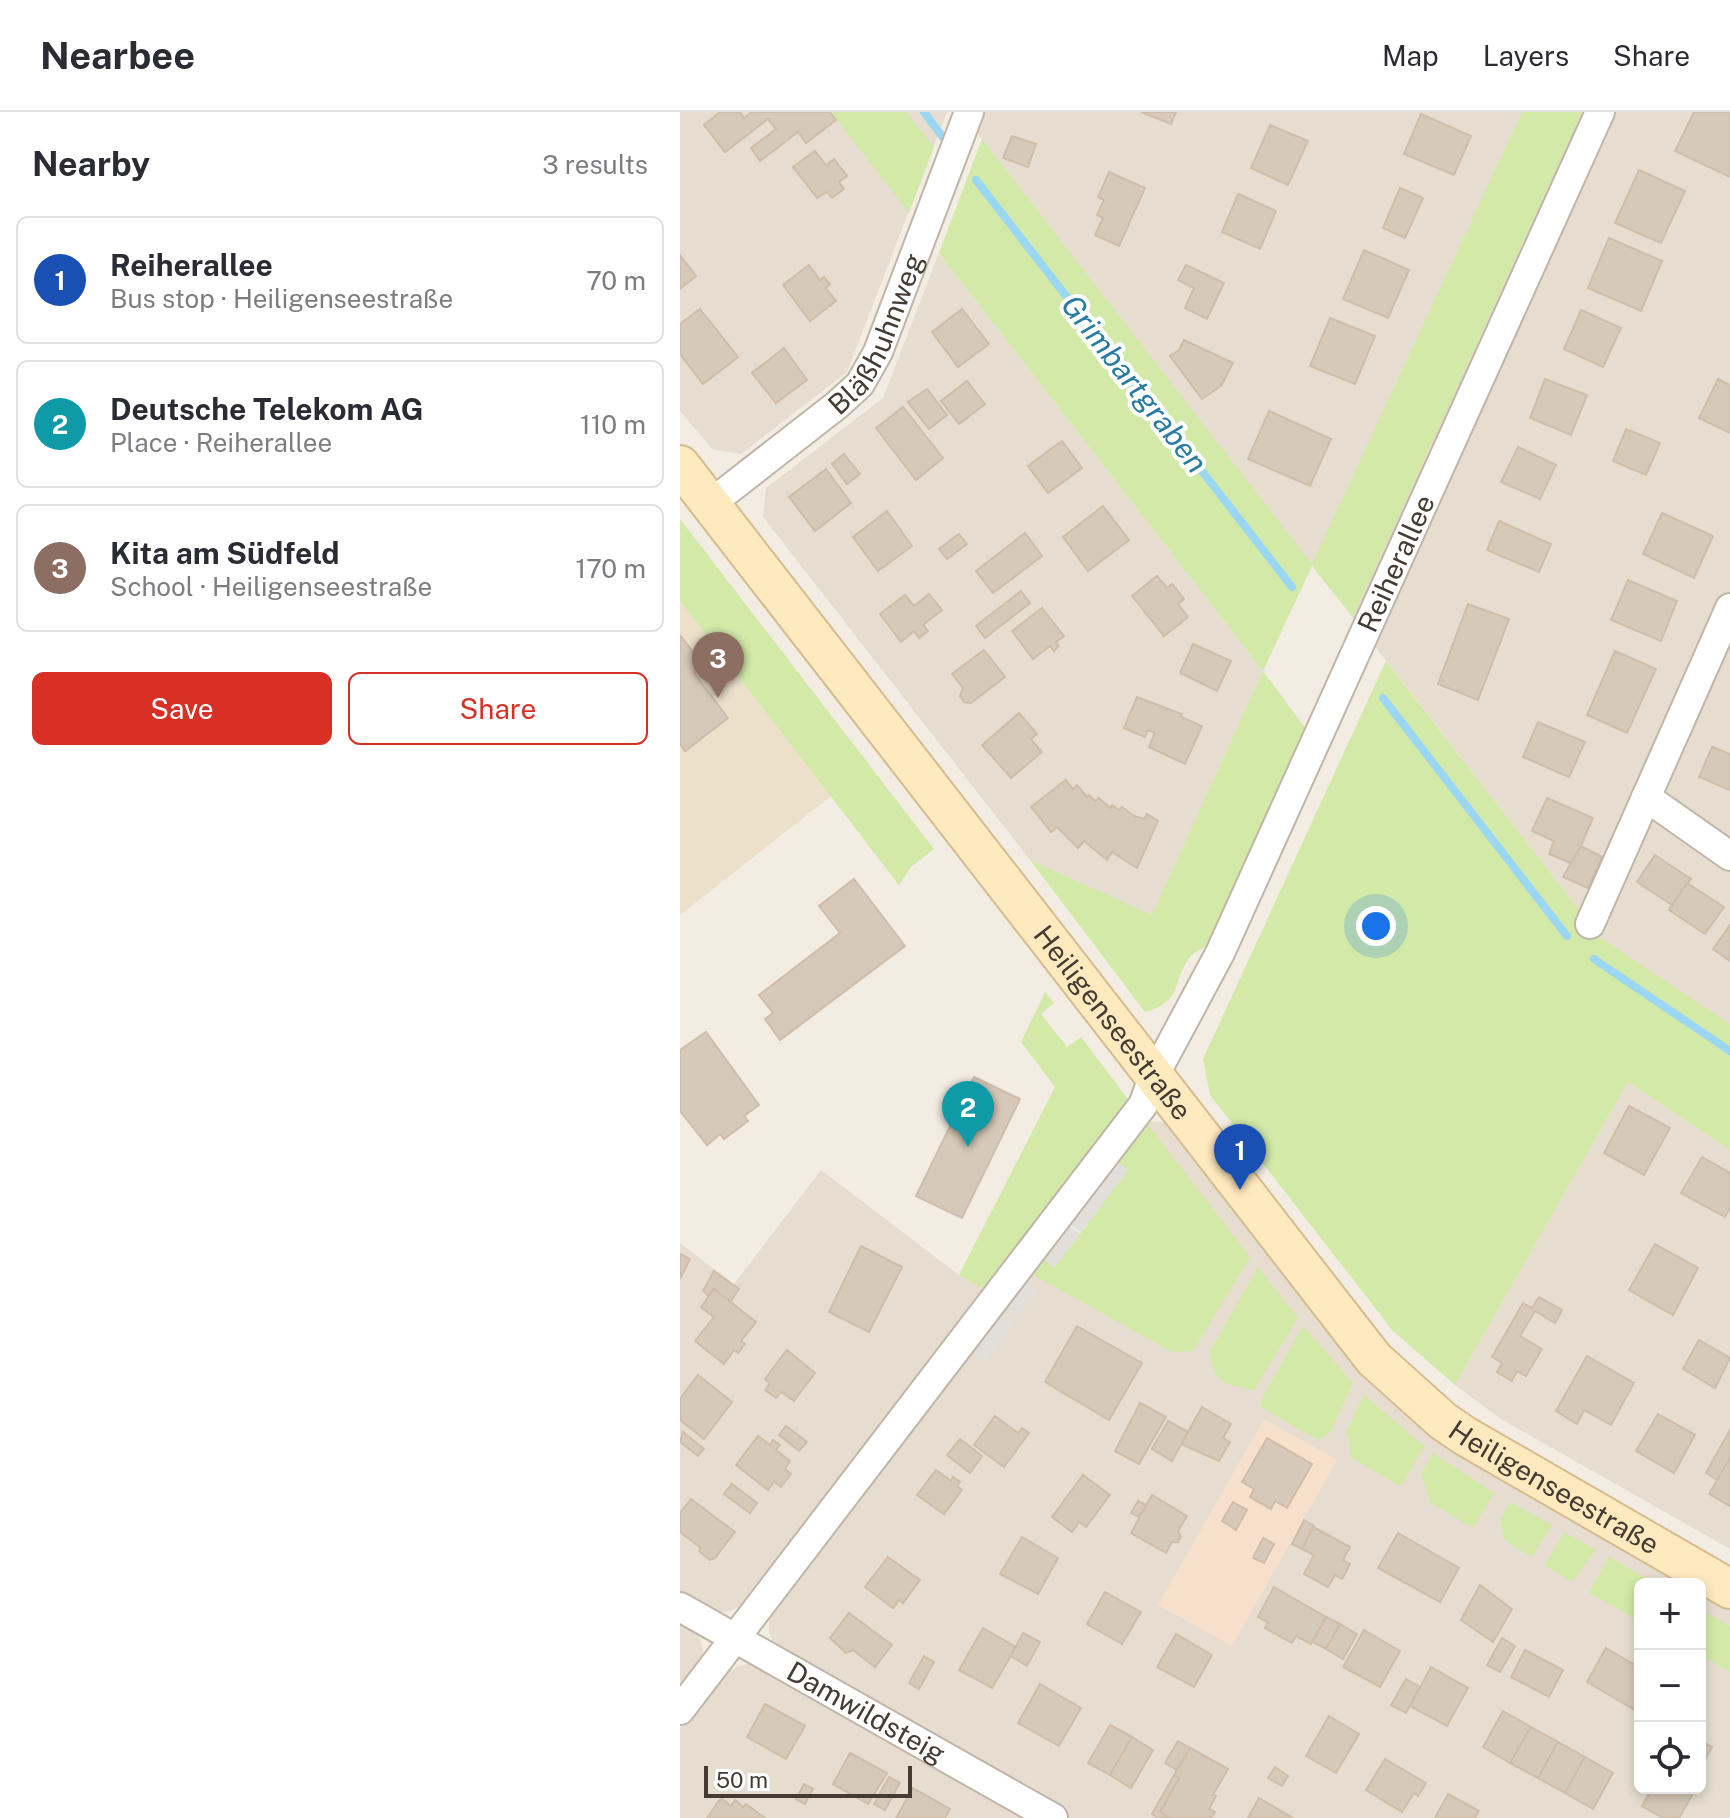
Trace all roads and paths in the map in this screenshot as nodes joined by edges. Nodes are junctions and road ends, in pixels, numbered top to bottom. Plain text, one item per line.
1 (969, 112) edge
2 (1600, 112) edge
3 (680, 465) edge
4 (710, 504) junction
5 (1730, 608) edge
6 (1646, 797) junction
7 (1730, 856) edge
8 (1590, 924) dead end
9 (1153, 1078) junction
10 (1730, 1589) edge
11 (680, 1607) edge
12 (735, 1637) junction
13 (680, 1710) edge
14 (1053, 1818) edge

1 - 4 street, Bläßhuhnweg
2 - 9 street, Reiherallee
3 - 4 main road, Heiligenseestraße
4 - 9 main road, Heiligenseestraße
5 - 6 street
6 - 7 street
6 - 8 street
9 - 10 main road, Heiligenseestraße
9 - 12 street, Reiherallee
11 - 12 street, Damwildsteig
12 - 13 street, Reiherallee
12 - 14 street, Damwildsteig

